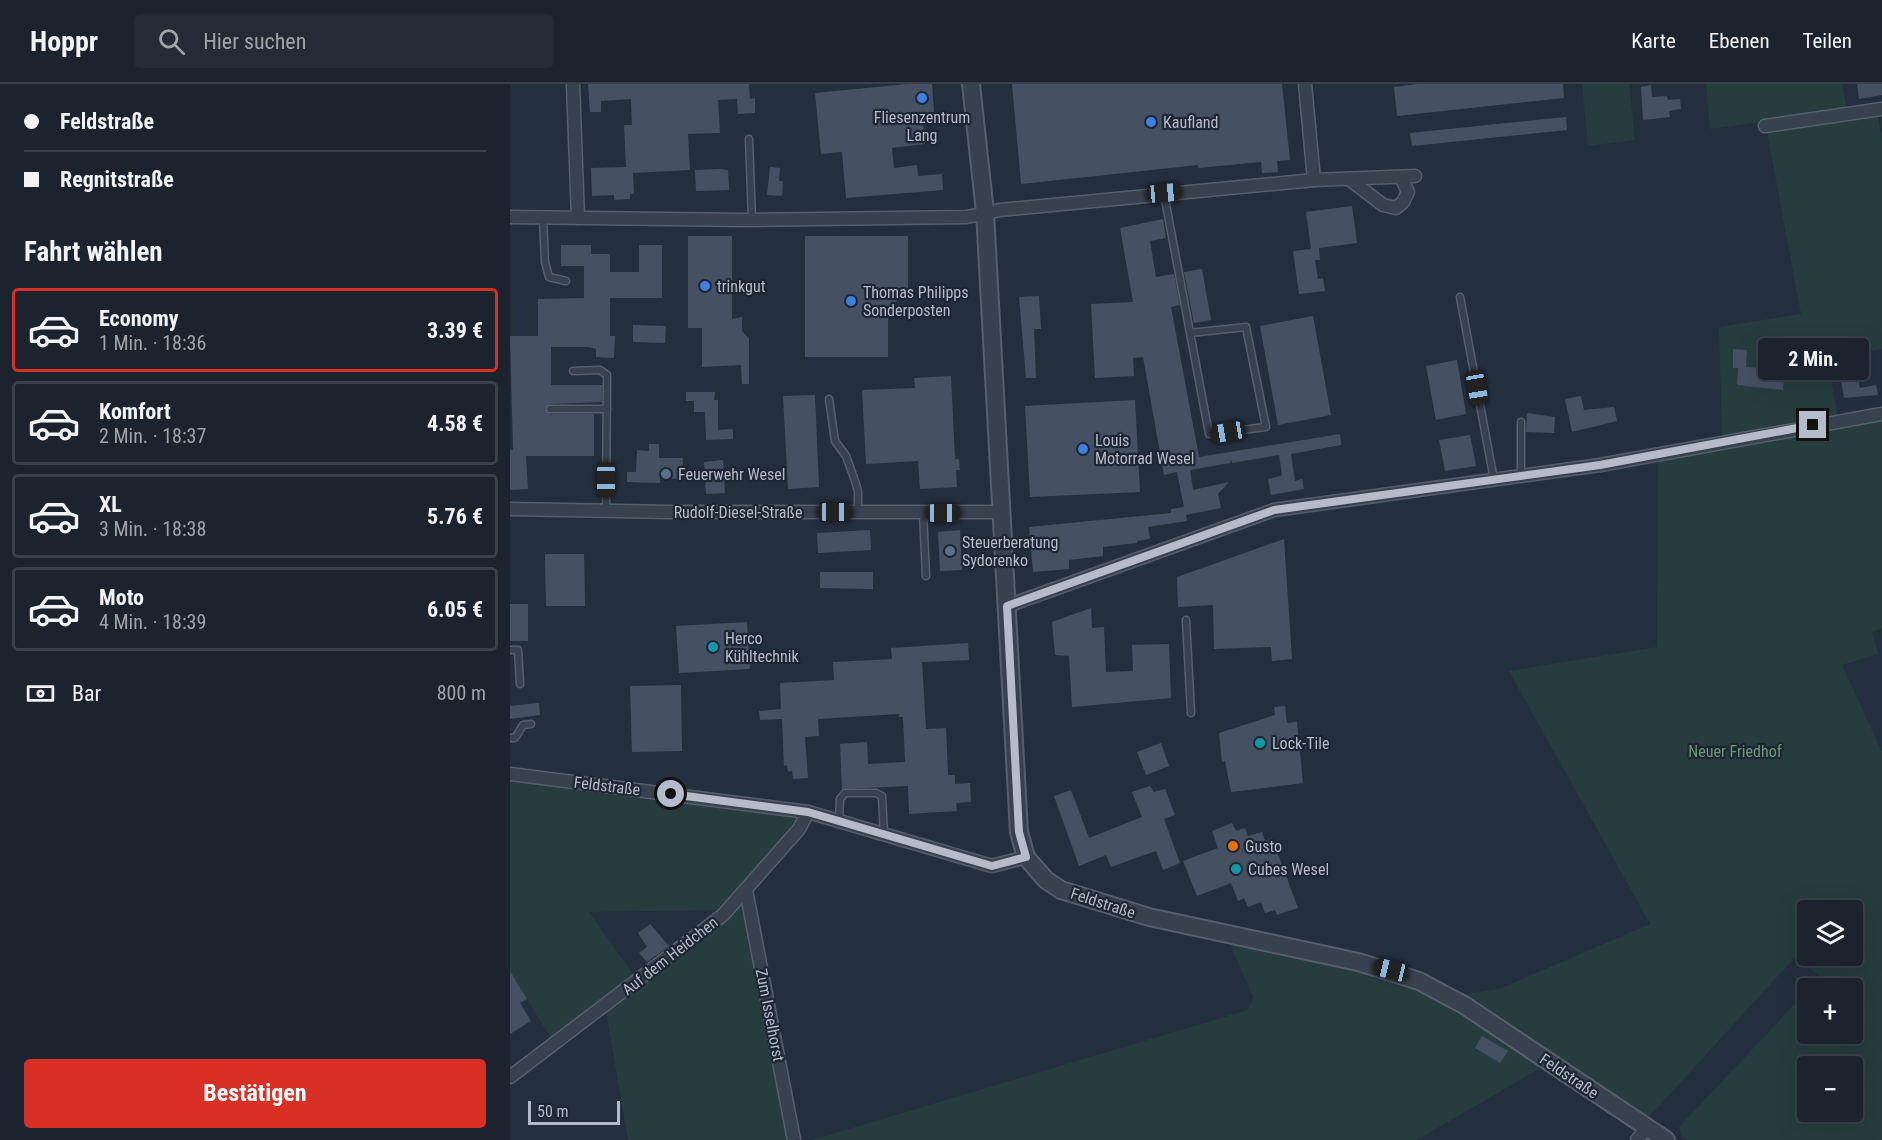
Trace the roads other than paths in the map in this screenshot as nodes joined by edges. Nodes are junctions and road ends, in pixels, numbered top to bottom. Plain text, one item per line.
1 (573, 84) edge
2 (971, 84) edge
3 (1305, 84) edge
4 (1882, 109) edge
5 (1765, 126) dead end
6 (749, 139) dead end
7 (1415, 176) dead end
8 (1401, 177) junction
9 (1349, 179) junction
10 (1314, 180) junction
11 (1164, 193) junction
12 (985, 212) junction
13 (510, 217) edge
14 (543, 218) junction
15 (578, 218) junction
16 (752, 220) junction
17 (566, 281) dead end
18 (1460, 297) dead end
19 (1190, 333) junction
20 (573, 371) dead end
21 (829, 399) dead end
22 (550, 409) dead end
23 (607, 409) junction
24 (1882, 414) edge
25 (1521, 422) dead end
26 (1521, 476) junction
27 (1494, 480) junction
28 (510, 509) edge
29 (606, 511) junction
30 (858, 512) junction
31 (1001, 512) junction
32 (923, 513) junction
33 (927, 576) dead end
34 (1007, 606) junction
35 (1186, 620) dead end
36 (510, 650) edge
37 (520, 684) dead end
38 (1191, 714) dead end
39 (531, 724) dead end
40 (510, 738) edge
41 (510, 774) edge
42 (808, 812) junction
43 (838, 821) junction
44 (884, 835) junction
45 (1026, 857) junction
46 (746, 890) junction
47 (510, 1077) edge
48 (1642, 1134) edge
49 (794, 1140) edge
50 (1666, 1140) edge

1 - 15 street
2 - 12 street
3 - 10 street
4 - 5 street
6 - 16 lane
7 - 8 street
8 - 9 street
8 - 9 street
9 - 10 street
10 - 11 street
11 - 12 street
11 - 19 lane
12 - 16 street
12 - 31 street
13 - 14 street
14 - 15 street
14 - 17 lane
15 - 16 street
18 - 27 lane
19 - 19 lane
20 - 23 lane
21 - 30 lane
22 - 23 lane
23 - 29 lane
24 - 26 street
25 - 26 lane
26 - 27 street
27 - 34 street
28 - 29 street, Rudolf-Diesel-Straße
29 - 30 street, Rudolf-Diesel-Straße
30 - 32 street, Rudolf-Diesel-Straße
31 - 32 street, Rudolf-Diesel-Straße
31 - 34 street
32 - 33 lane
34 - 45 street
35 - 38 lane
36 - 37 lane
39 - 40 lane
41 - 42 street, Feldstraße
42 - 43 street, Feldstraße
42 - 46 street, Auf dem Heidchen
43 - 44 street, Feldstraße
43 - 44 lane
44 - 45 street, Feldstraße
45 - 48 street, Feldstraße
46 - 47 street, Auf dem Heidchen
46 - 49 street, Zum Isselhorst
48 - 50 street, Feldstraße

